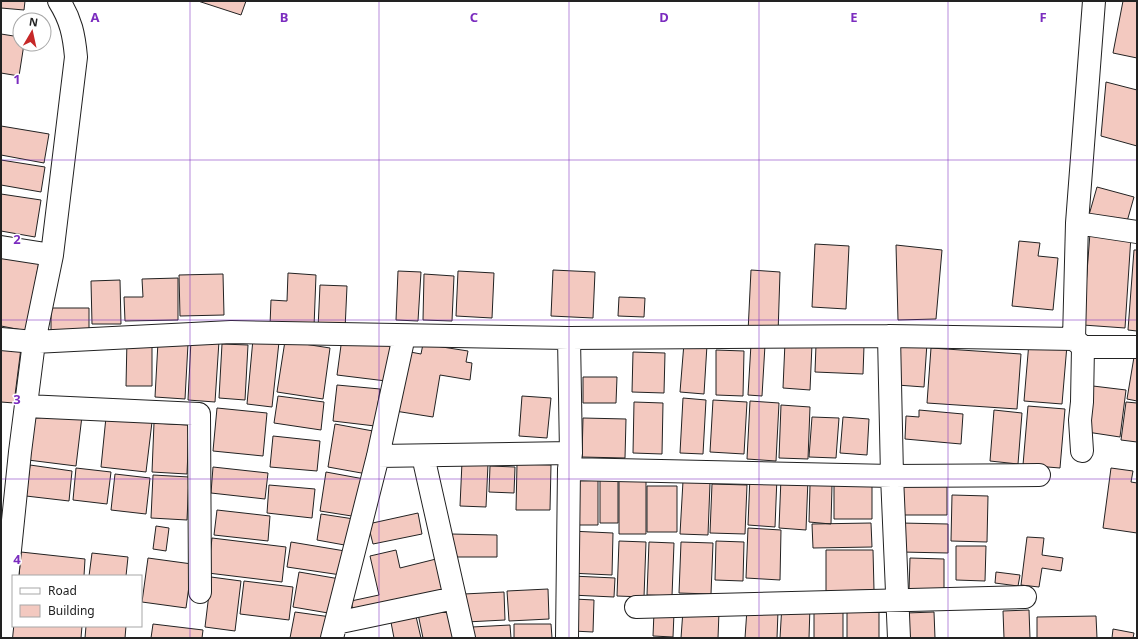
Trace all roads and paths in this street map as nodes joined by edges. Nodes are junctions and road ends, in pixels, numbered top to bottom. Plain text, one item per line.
1 (59, 1) edge
2 (1094, 1) edge
3 (1077, 223) junction
4 (1136, 227) edge
5 (1, 247) edge
6 (52, 255) junction
7 (404, 336) junction
8 (889, 336) junction
9 (569, 338) junction
10 (1, 339) edge
11 (34, 342) junction
12 (1078, 343) junction
13 (1137, 347) edge
14 (26, 406) junction
15 (10, 451) edge
16 (1082, 451) dead end
17 (378, 456) junction
18 (423, 456) junction
19 (570, 461) junction
20 (892, 476) junction
21 (1039, 476) dead end
22 (5, 562) edge
23 (200, 592) dead end
24 (1025, 597) dead end
25 (455, 598) junction
26 (898, 600) junction
27 (636, 607) dead end
28 (334, 630) edge
29 (1, 638) edge
30 (464, 638) edge
31 (567, 638) edge
32 (898, 638) edge

1 - 6 street
2 - 3 street
3 - 4 street
3 - 12 street
5 - 6 street
6 - 11 street
7 - 9 street
7 - 11 street
7 - 17 street
8 - 9 street
8 - 12 street
8 - 20 street
9 - 19 street
10 - 11 street
11 - 14 street
12 - 13 street
12 - 16 street
14 - 15 street
14 - 23 street
15 - 22 street
17 - 18 street
17 - 28 street
18 - 19 street
18 - 25 street
19 - 20 street
19 - 31 street
20 - 21 street
20 - 26 street
22 - 29 street
24 - 26 street
25 - 28 street
25 - 30 street
26 - 27 street
26 - 32 street

